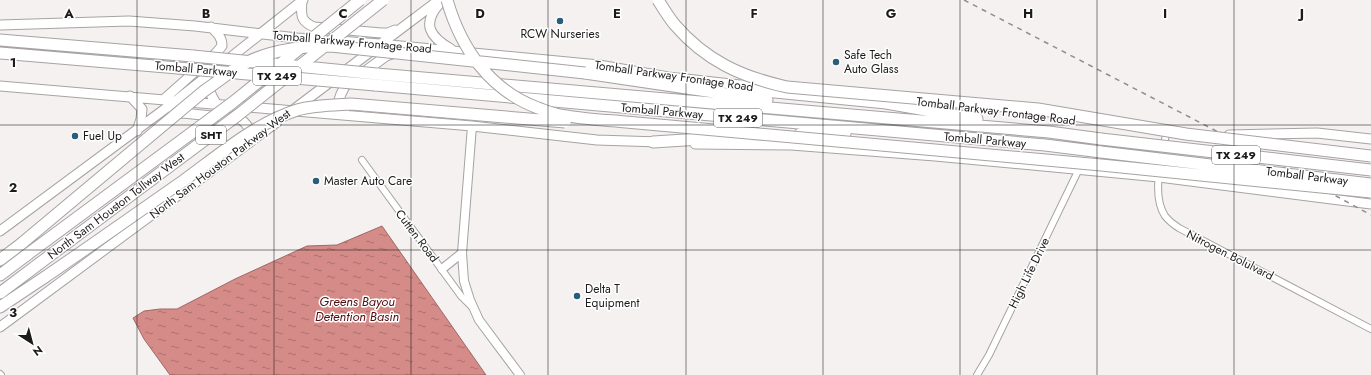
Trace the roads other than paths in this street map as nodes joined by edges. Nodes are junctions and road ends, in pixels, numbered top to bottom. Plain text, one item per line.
1 (303, 0) edge
2 (360, 0) edge
3 (382, 0) edge
4 (439, 0) edge
5 (443, 0) edge
6 (447, 0) edge
7 (658, 0) edge
8 (0, 24) edge
9 (211, 28) junction
10 (400, 28) junction
11 (262, 33) junction
12 (0, 40) edge
13 (337, 41) junction
14 (380, 44) junction
15 (424, 48) junction
16 (454, 51) junction
17 (0, 53) edge
18 (343, 72) junction
19 (212, 73) junction
20 (376, 79) junction
21 (0, 86) edge
22 (742, 86) junction
23 (130, 96) junction
24 (163, 100) junction
25 (177, 100) junction
26 (217, 105) junction
27 (291, 111) junction
28 (878, 117) junction
29 (154, 118) junction
30 (370, 118) junction
31 (472, 126) junction
32 (875, 130) junction
33 (136, 131) junction
34 (1049, 132) junction
35 (1166, 134) junction
36 (787, 136) junction
37 (1371, 139) edge
38 (654, 142) junction
39 (245, 146) junction
40 (1371, 156) edge
41 (362, 160) dead end
42 (1079, 170) junction
43 (1371, 170) edge
44 (1159, 177) junction
45 (1371, 184) edge
46 (1371, 192) edge
47 (1371, 204) edge
48 (0, 231) edge
49 (462, 253) junction
50 (0, 260) edge
51 (442, 269) junction
52 (0, 275) edge
53 (0, 293) edge
54 (0, 307) edge
55 (474, 310) junction
56 (0, 327) edge
57 (1371, 330) edge
58 (520, 375) edge
59 (977, 375) edge

1 - 10 main road
1 - 11 main road
2 - 52 highway, North Sam Houston Tollway West / SHT, bridge
3 - 53 highway, North Sam Houston Tollway West / SHT, bridge
4 - 10 main road, North Sam Houston Parkway West
5 - 16 main road
6 - 36 highway, bridge
7 - 40 highway, bridge
8 - 9 main road, Tomball Parkway Frontage Road
9 - 11 main road, Tomball Parkway Frontage Road
9 - 24 main road
10 - 14 main road, North Sam Houston Parkway West
11 - 13 main road, Tomball Parkway Frontage Road
11 - 19 main road
12 - 20 highway, Tomball Parkway / TX 249, bridge
13 - 14 main road, Tomball Parkway Frontage Road
13 - 18 main road
14 - 15 main road, Tomball Parkway Frontage Road
14 - 18 main road, North Sam Houston Parkway West
15 - 16 main road, Tomball Parkway Frontage Road
15 - 30 main road
16 - 22 main road, Tomball Parkway Frontage Road
17 - 20 highway, Tomball Parkway / TX 249, bridge
18 - 27 main road, North Sam Houston Parkway West
19 - 25 main road
19 - 26 main road
20 - 28 highway, Tomball Parkway / TX 249
20 - 32 highway, Tomball Parkway / TX 249
21 - 23 main road
22 - 34 highway
22 - 35 main road, Tomball Parkway Frontage Road
23 - 24 main road
23 - 33 main road
24 - 25 main road
25 - 26 main road
25 - 29 main road
26 - 27 main road
27 - 30 main road
27 - 39 main road, North Sam Houston Parkway West
28 - 34 highway, Tomball Parkway / TX 249
28 - 50 highway, bridge
29 - 33 main road
29 - 39 main road
30 - 31 main road
31 - 38 main road
31 - 49 street, Cutten Road
32 - 38 highway
32 - 45 highway, Tomball Parkway / TX 249, bridge
33 - 48 main road
34 - 43 highway, Tomball Parkway / TX 249, bridge
35 - 37 main road, Tomball Parkway Frontage Road
35 - 44 street, Nitrogen Bolulvard
36 - 46 highway, bridge
36 - 54 highway, bridge
38 - 42 main road
39 - 56 main road, North Sam Houston Parkway West
41 - 51 street, Cutten Road
42 - 44 main road
42 - 59 street, High Life Drive
44 - 47 main road
44 - 57 street, Nitrogen Bolulvard
49 - 51 street
49 - 55 street, Cutten Road
51 - 55 street, Cutten Road
55 - 58 street, Cutten Road

